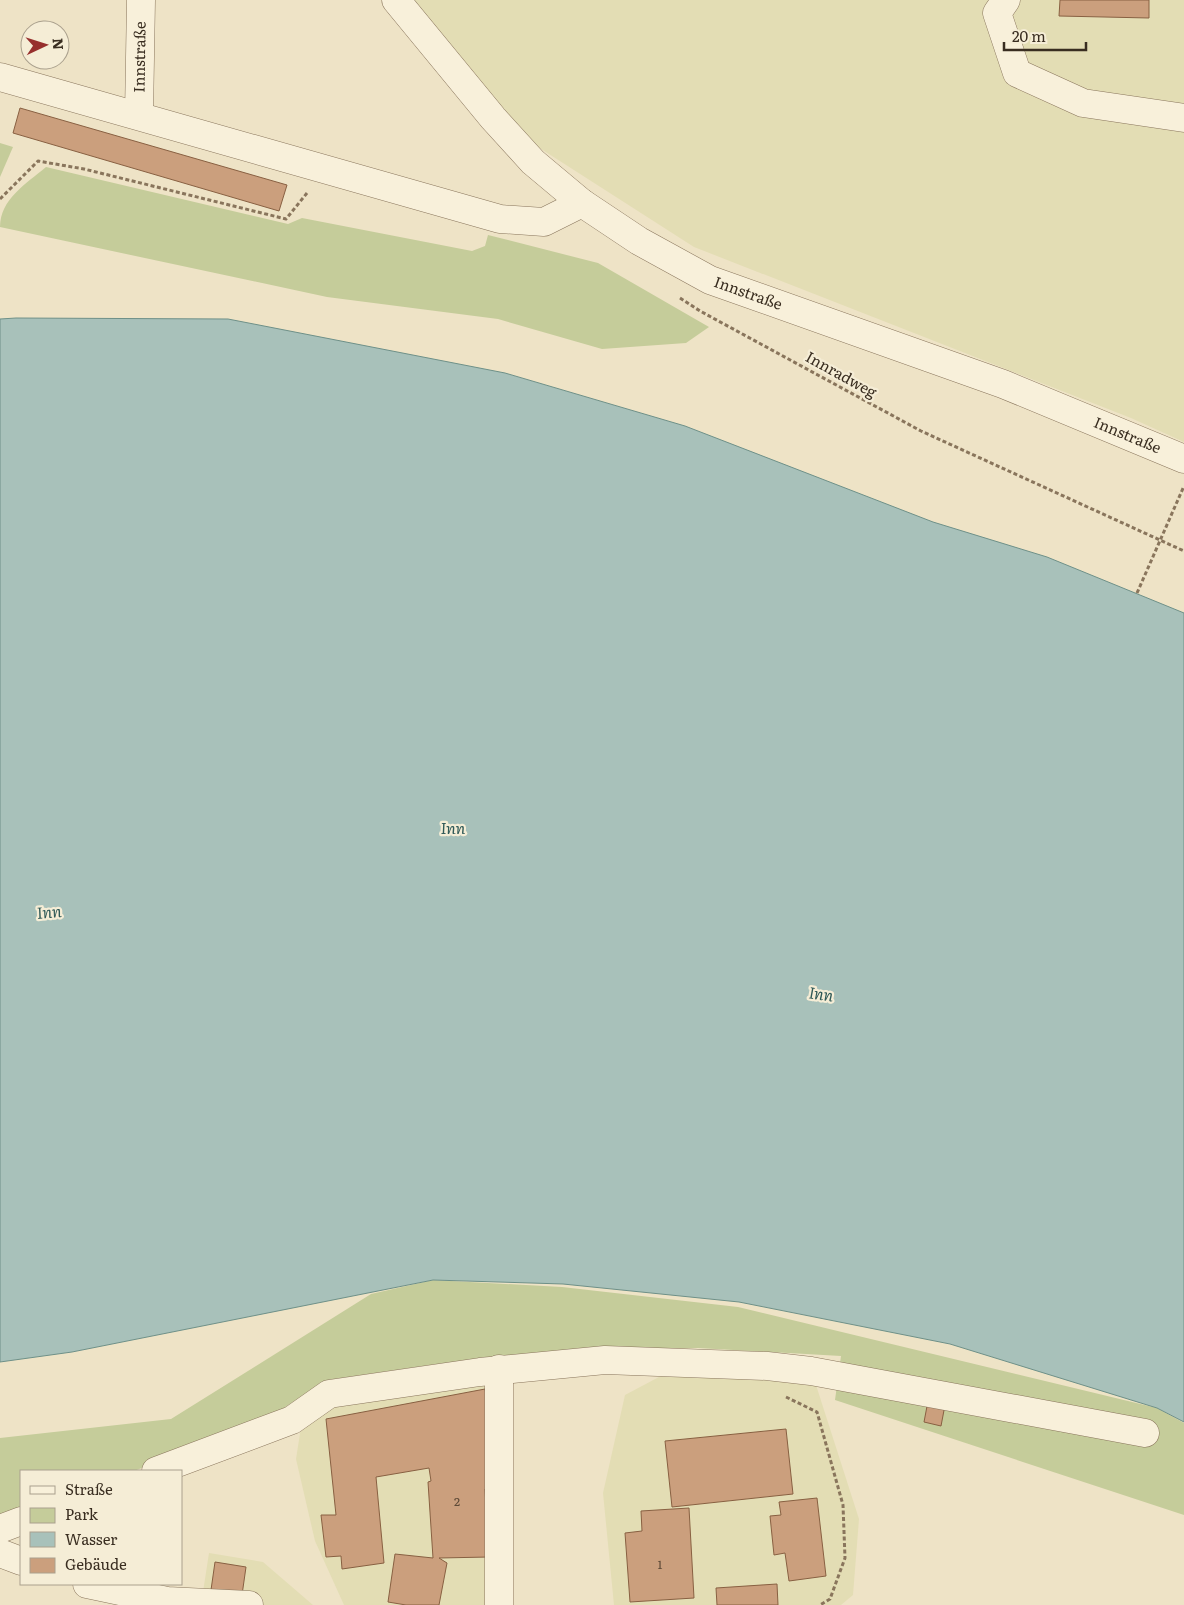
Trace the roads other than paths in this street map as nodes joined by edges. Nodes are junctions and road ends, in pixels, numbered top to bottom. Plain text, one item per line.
1 (141, 0) edge
2 (396, 0) edge
3 (1006, 0) edge
4 (0, 77) edge
5 (139, 116) junction
6 (1184, 118) edge
7 (582, 203) junction
8 (1184, 458) edge
9 (499, 1369) junction
10 (1145, 1433) dead end
11 (159, 1470) edge
12 (20, 1521) edge
13 (0, 1529) edge
14 (0, 1553) edge
15 (20, 1560) edge
16 (92, 1585) edge
17 (249, 1605) edge
18 (499, 1605) edge

1 - 5 street, Innstraße
2 - 7 street, Innstraße
3 - 6 street
4 - 5 street
5 - 7 street
7 - 8 street, Innstraße
9 - 10 street
9 - 11 street
9 - 18 street
12 - 13 street
14 - 15 street
16 - 17 street

